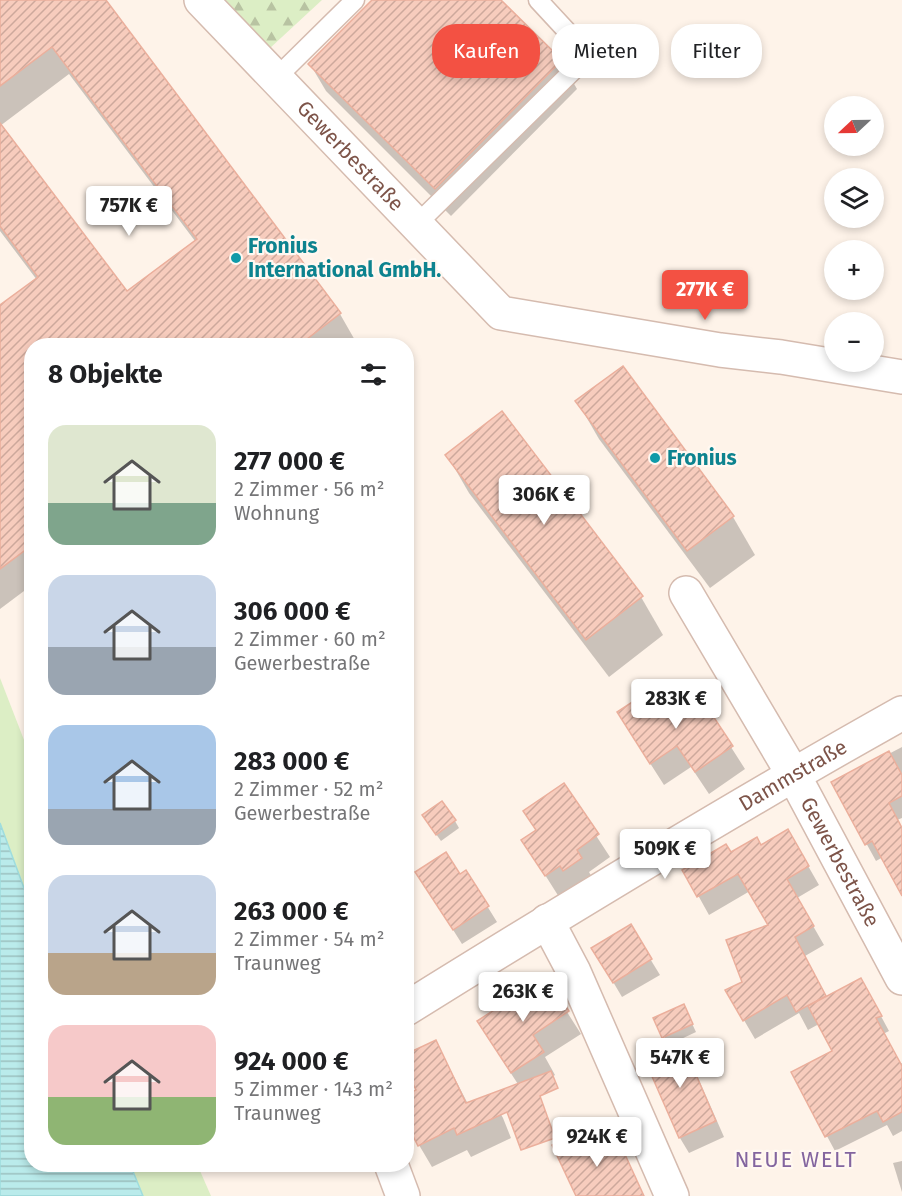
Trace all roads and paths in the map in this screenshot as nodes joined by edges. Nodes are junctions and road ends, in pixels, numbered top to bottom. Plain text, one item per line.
1 (201, 0) edge
2 (355, 0) edge
3 (538, 0) edge
4 (276, 78) junction
5 (416, 225) junction
6 (902, 377) edge
7 (686, 593) dead end
8 (902, 713) edge
9 (793, 774) junction
10 (547, 921) junction
11 (902, 978) edge
12 (414, 1004) edge
13 (394, 1172) edge
14 (403, 1196) edge
15 (672, 1196) edge

1 - 4 street, Gewerbestraße
2 - 4 lane
3 - 5 lane
4 - 5 street, Gewerbestraße
5 - 6 street, Gewerbestraße
7 - 9 street, Gewerbestraße
8 - 9 street, Dammstraße
9 - 10 street, Dammstraße
9 - 11 street, Gewerbestraße
10 - 12 street, Dammstraße
10 - 15 street
13 - 14 street

